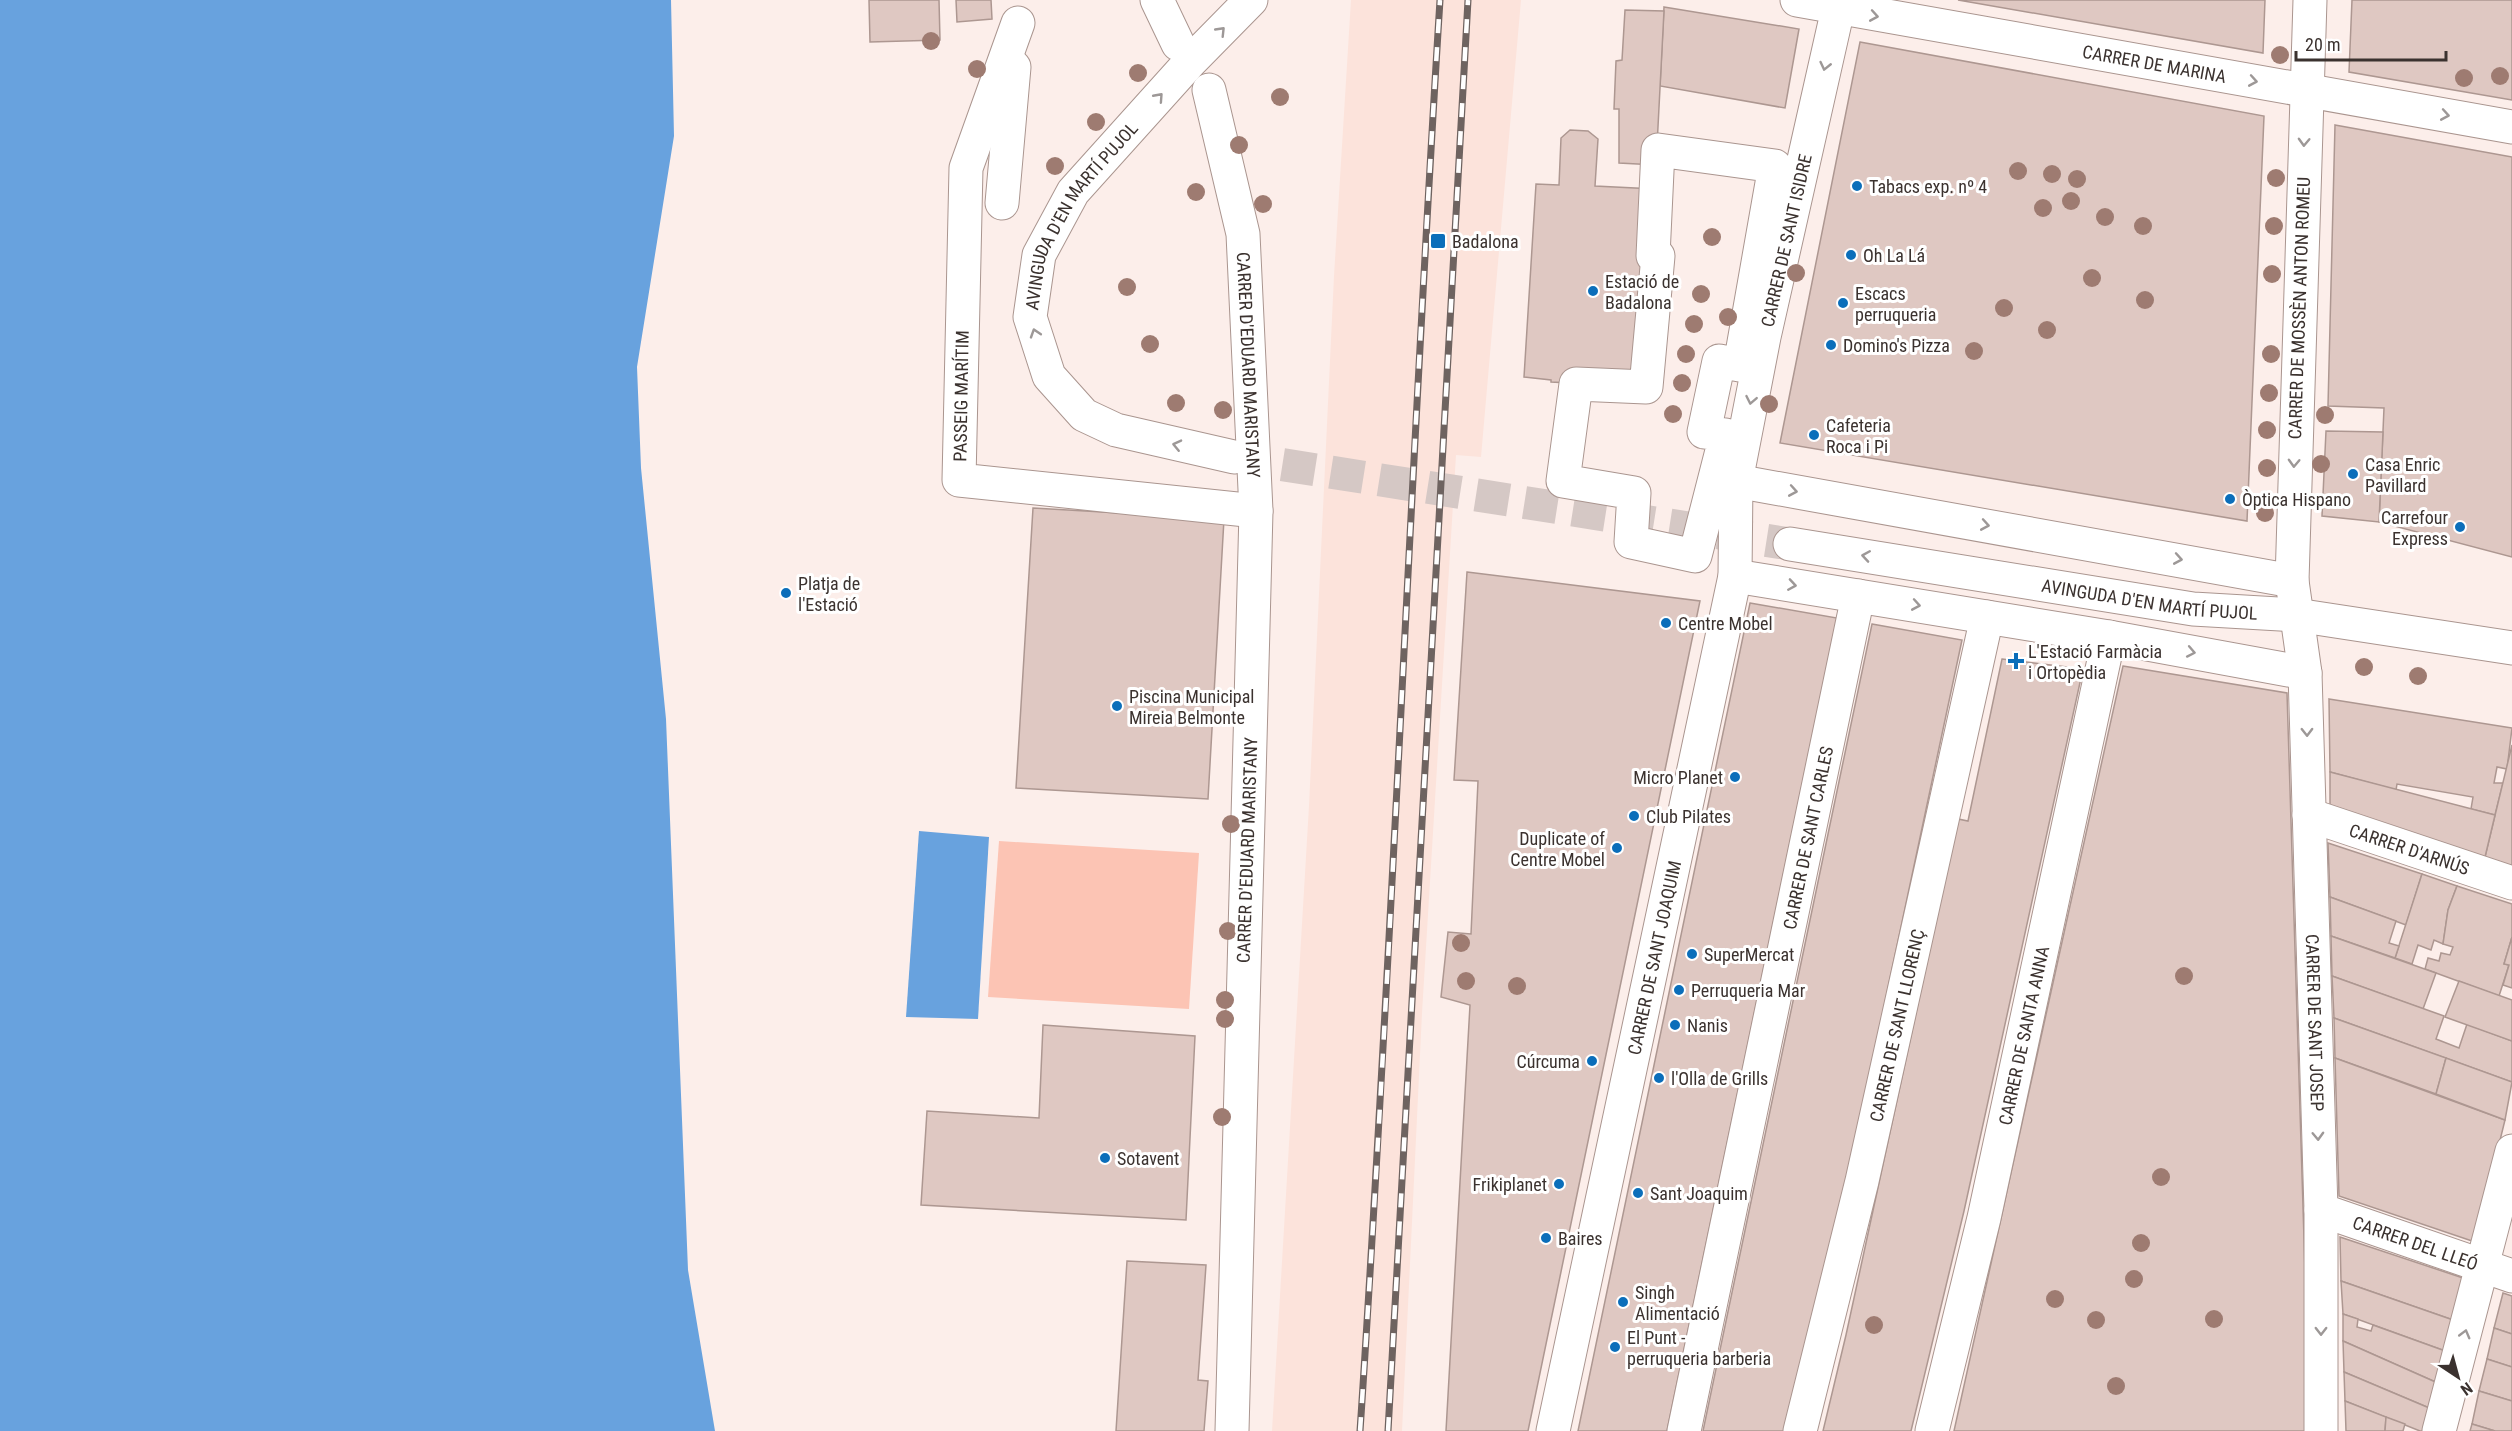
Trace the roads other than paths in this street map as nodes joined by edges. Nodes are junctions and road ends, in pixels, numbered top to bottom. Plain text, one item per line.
1 (1157, 0) edge
2 (1251, 0) edge
3 (1797, 0) edge
4 (2310, 0) edge
5 (1839, 5) edge
6 (1019, 11) edge
7 (1178, 44) dead end
8 (1209, 90) dead end
9 (2306, 91) junction
10 (2512, 127) edge
11 (1656, 189) joint
12 (1002, 203) dead end
13 (1234, 457) tunnel mouth
14 (1736, 481) junction
15 (1256, 511) junction
16 (1790, 544) tunnel mouth
17 (1735, 576) junction
18 (2292, 581) junction
19 (1858, 596) junction
20 (2296, 615) junction
21 (1987, 617) junction
22 (2109, 637) junction
23 (2512, 648) edge
24 (2305, 673) junction
25 (2309, 815) junction
26 (2512, 883) edge
27 (2512, 1151) edge
28 (2321, 1210) junction
29 (2497, 1271) edge
30 (1232, 1431) edge
31 (1553, 1431) edge
32 (1684, 1431) edge
33 (1800, 1431) edge
34 (1932, 1431) edge
35 (2321, 1431) edge
36 (2439, 1431) edge

1 - 7 street
13 -> 2 street, AVINGUDA D'EN MARTÍ PUJOL
3 - 5 street, CARRER DE MARINA
4 - 9 street, CARRER DE MOSSÈN ANTON ROMEU
5 -> 9 street, CARRER DE MARINA
5 -> 14 street, CARRER DE SANT ISIDRE
6 - 12 street, PASSEIG MARÍTIM
6 - 15 street, PASSEIG MARÍTIM
8 - 15 street, CARRER D'EDUARD MARISTANY
9 -> 10 street, CARRER DE MARINA
9 -> 18 street, CARRER DE MOSSÈN ANTON ROMEU
11 - 11 street
14 - 17 street, CARRER DE SANT JOAQUIM
14 -> 18 street, AVINGUDA D'EN MARTÍ PUJOL
15 - 30 street, CARRER D'EDUARD MARISTANY
20 -> 16 street, AVINGUDA D'EN MARTÍ PUJOL
17 -> 19 street
17 - 31 street, CARRER DE SANT JOAQUIM
18 - 20 street, CARRER DE MOSSÈN ANTON ROMEU
19 -> 21 street
19 - 32 street, CARRER DE SANT CARLES
20 - 23 street, AVINGUDA D'EN MARTÍ PUJOL
20 - 24 street, CARRER DE SANT JOSEP
21 - 22 street
21 - 33 street, CARRER DE SANT LLORENÇ
22 -> 24 street
22 - 34 street, CARRER DE SANTA ANNA
24 -> 25 street, CARRER DE SANT JOSEP
25 - 26 street, CARRER D'ARNÚS
25 -> 28 street, CARRER DE SANT JOSEP
27 - 29 street
28 - 29 street, CARRER DEL LLEÓ
28 -> 35 street, CARRER DE SANT JOSEP
36 -> 29 street

